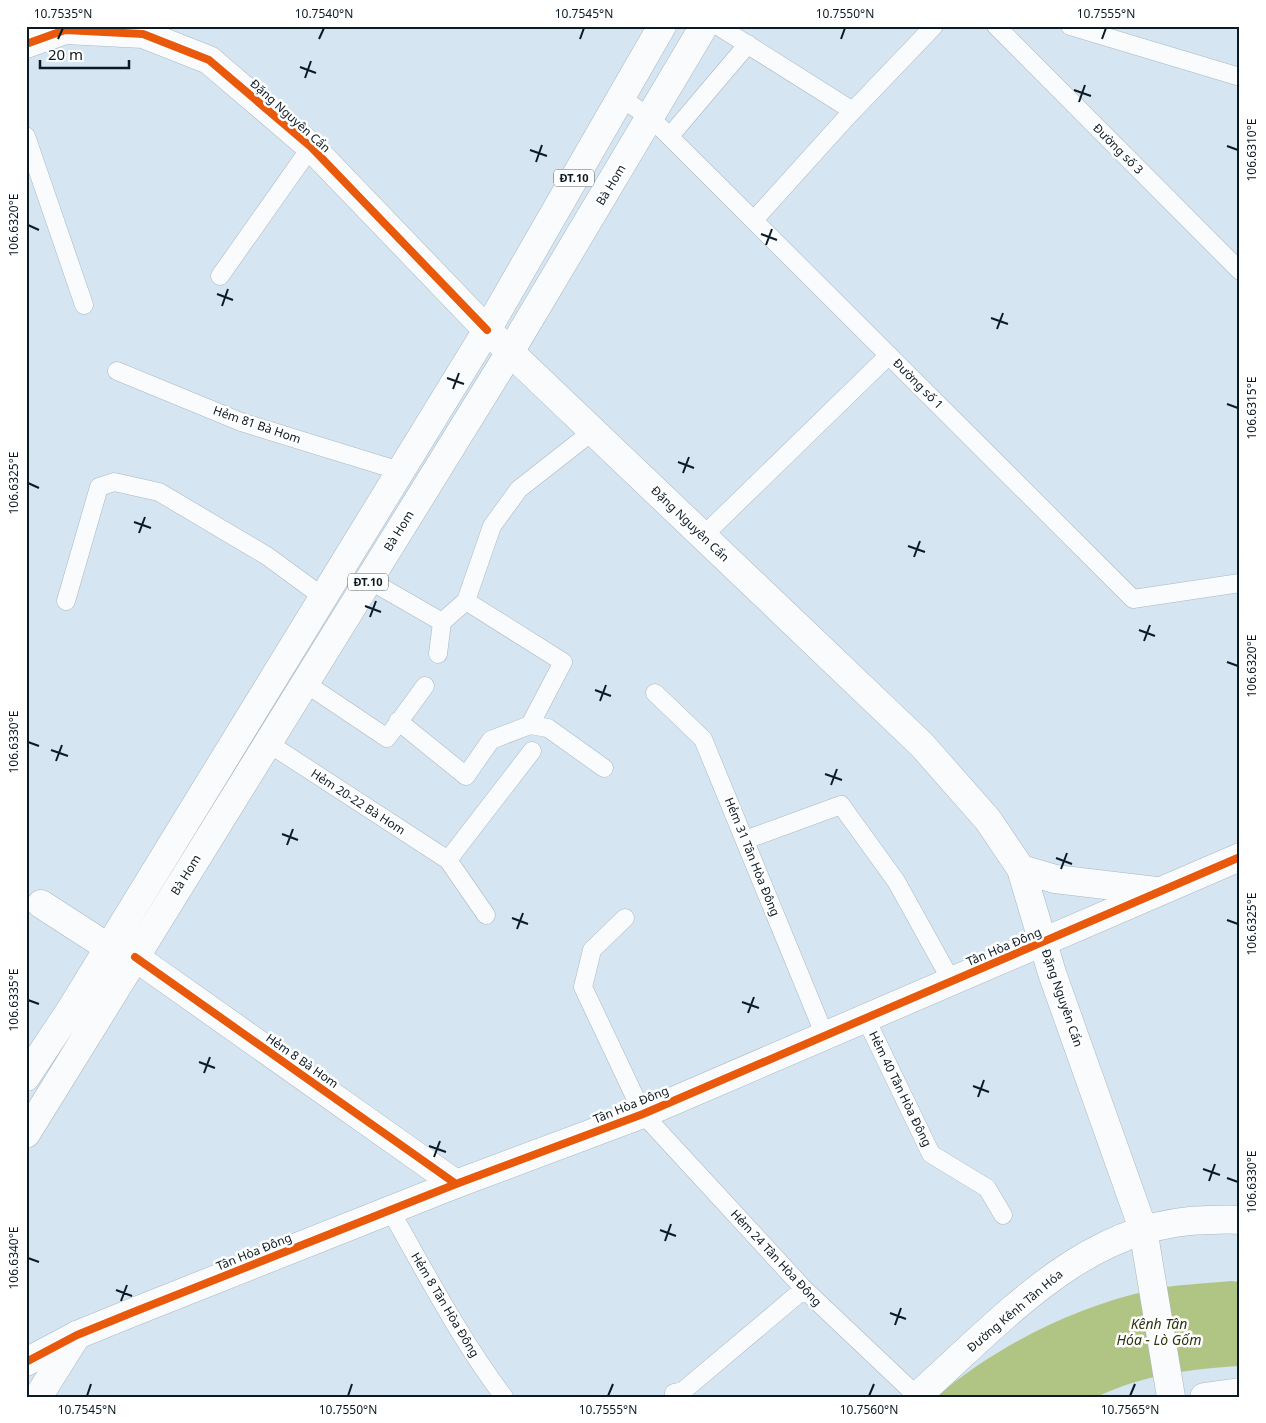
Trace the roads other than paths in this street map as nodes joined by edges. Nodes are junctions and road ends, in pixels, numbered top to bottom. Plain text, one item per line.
1 (662, 26) edge
2 (704, 26) edge
3 (718, 26) edge
4 (934, 26) edge
5 (996, 26) edge
6 (1070, 26) edge
7 (152, 30) edge
8 (34, 36) edge
9 (748, 44) junction
10 (1240, 77) edge
11 (620, 98) junction
12 (852, 111) junction
13 (661, 127) junction
14 (26, 136) edge
15 (311, 147) junction
16 (754, 220) junction
17 (1237, 262) edge
18 (220, 276) dead end
19 (84, 305) dead end
20 (486, 330) junction
21 (510, 352) junction
22 (889, 355) junction
23 (117, 371) dead end
24 (593, 431) junction
25 (400, 471) junction
26 (703, 536) junction
27 (369, 580) junction
28 (1240, 583) edge
29 (323, 597) junction
30 (66, 601) dead end
31 (466, 601) junction
32 (442, 622) junction
33 (438, 654) dead end
34 (305, 683) junction
35 (425, 686) dead end
36 (655, 693) dead end
37 (398, 721) junction
38 (530, 724) junction
39 (268, 743) junction
40 (532, 751) dead end
41 (604, 768) dead end
42 (745, 840) junction
43 (1240, 857) edge
44 (448, 860) junction
45 (1020, 869) junction
46 (1158, 891) junction
47 (41, 904) dead end
48 (486, 915) dead end
49 (625, 918) dead end
50 (1043, 943) junction
51 (109, 948) junction
52 (135, 957) junction
53 (952, 982) junction
54 (866, 1019) junction
55 (825, 1036) junction
56 (26, 1077) edge
57 (643, 1114) junction
58 (26, 1134) edge
59 (456, 1184) junction
60 (390, 1210) junction
61 (1003, 1215) dead end
62 (1240, 1220) edge
63 (1143, 1229) junction
64 (804, 1289) junction
65 (77, 1335) junction
66 (26, 1362) edge
67 (1240, 1392) edge
68 (38, 1397) edge
69 (504, 1397) edge
70 (674, 1397) edge
71 (916, 1397) edge
72 (1171, 1397) edge
73 (1204, 1397) edge

1 - 11 main road, ĐT.10
2 - 13 main road, Bà Hom / ĐT.10
3 - 9 lane
4 - 12 lane
5 - 17 lane, Đường số 3
6 - 10 lane
7 - 8 main road, Đặng Nguyên Cẩn
7 - 15 main road, Đặng Nguyên Cẩn
9 - 12 lane
9 - 13 lane
11 - 13 lane, Đường số 1
11 - 20 main road, ĐT.10
12 - 16 lane
13 - 16 lane, Đường số 1
13 - 21 main road, Bà Hom / ĐT.10
14 - 19 lane
15 - 18 lane
15 - 20 main road, Đặng Nguyên Cẩn
16 - 22 lane, Đường số 1
20 - 21 main road, Đặng Nguyên Cẩn
20 - 25 main road, ĐT.10
21 - 24 main road, Đặng Nguyên Cẩn
21 - 27 main road, Bà Hom / ĐT.10
22 - 26 lane
22 - 28 lane, Đường số 1
23 - 25 lane, Hẻm 81 Bà Hom
24 - 26 main road, Đặng Nguyên Cẩn
24 - 31 lane
25 - 29 main road, ĐT.10
26 - 45 main road, Đặng Nguyên Cẩn
27 - 32 lane
27 - 34 main road, Bà Hom / ĐT.10
29 - 30 lane
29 - 51 main road, ĐT.10
31 - 32 lane
31 - 38 lane
32 - 33 lane
34 - 37 lane
34 - 39 main road, Bà Hom / ĐT.10
35 - 37 lane
36 - 42 lane, Hẻm 31 Tân Hòa Đông
37 - 38 lane
38 - 41 lane
39 - 44 lane, Hẻm 20-22 Bà Hom
39 - 52 main road, Bà Hom / ĐT.10
40 - 44 lane
42 - 53 lane
42 - 55 lane, Hẻm 31 Tân Hòa Đông
43 - 46 main road, Tân Hòa Đông
44 - 48 lane, Hẻm 20-22 Bà Hom
45 - 46 main road
45 - 50 main road, Đặng Nguyên Cẩn
46 - 50 main road, Tân Hòa Đông
47 - 51 main road
49 - 57 lane, Hẻm 24 Tân Hòa Đông
50 - 53 main road, Tân Hòa Đông
50 - 63 main road, Đặng Nguyên Cẩn
51 - 56 main road, ĐT.10
52 - 58 main road, Bà Hom / ĐT.10
52 - 59 main road, Hẻm 8 Bà Hom
53 - 54 main road, Tân Hòa Đông
54 - 55 main road, Tân Hòa Đông
54 - 61 lane, Hẻm 40 Tân Hòa Đông
55 - 57 main road, Tân Hòa Đông
57 - 59 main road, Tân Hòa Đông
57 - 64 lane, Hẻm 24 Tân Hòa Đông
59 - 60 main road, Tân Hòa Đông
60 - 65 main road, Tân Hòa Đông
60 - 69 lane, Hẻm 8 Tân Hòa Đông
62 - 63 main road, Đường Kênh Tân Hóa
63 - 71 main road, Đường Kênh Tân Hóa
63 - 72 main road, Đặng Nguyên Cẩn
64 - 70 lane
64 - 71 lane, Hẻm 24 Tân Hòa Đông
65 - 66 main road, Tân Hòa Đông
65 - 68 main road
67 - 73 main road

